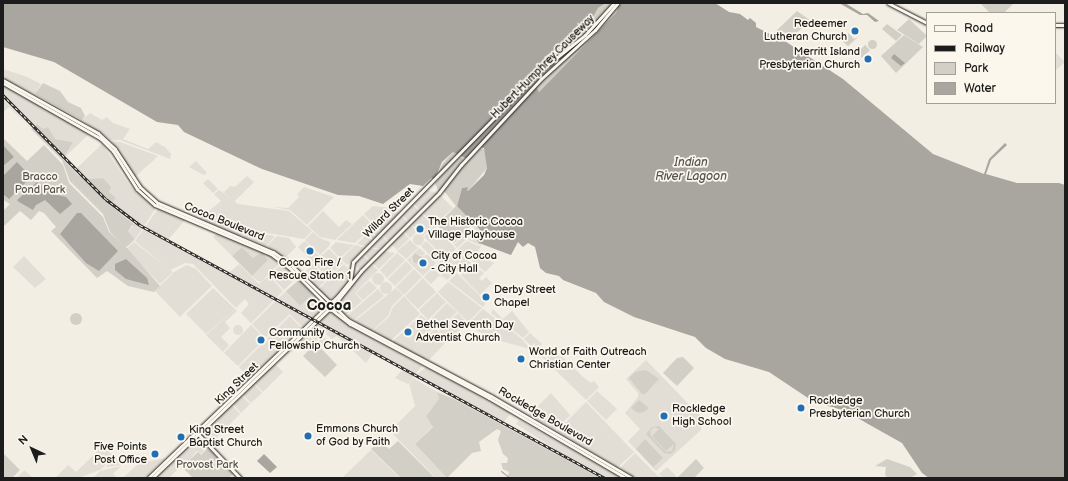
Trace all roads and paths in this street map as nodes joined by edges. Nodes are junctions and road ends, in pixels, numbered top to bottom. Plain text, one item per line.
1 (618, 3) edge
2 (888, 3) edge
3 (613, 5) edge
4 (926, 22) edge
5 (3, 82) edge
6 (42, 102) junction
7 (68, 118) junction
8 (82, 123) junction
9 (107, 143) junction
10 (458, 157) joint
11 (118, 160) junction
12 (129, 172) junction
13 (128, 177) junction
14 (142, 190) junction
15 (418, 214) joint
16 (188, 218) junction
17 (263, 249) junction
18 (345, 288) joint
19 (336, 302) junction
20 (329, 306) junction
21 (337, 311) junction
22 (371, 332) junction
23 (366, 333) junction
24 (390, 342) junction
25 (385, 344) junction
26 (397, 346) junction
27 (392, 347) junction
28 (280, 354) junction
29 (447, 374) junction
30 (460, 379) junction
31 (454, 380) junction
32 (520, 416) junction
33 (526, 416) junction
34 (198, 434) junction
35 (580, 451) junction
36 (586, 451) junction
37 (588, 456) junction
38 (594, 456) junction
39 (148, 478) edge
40 (152, 478) edge
41 (240, 478) edge
42 (626, 478) edge
43 (632, 478) edge

1 - 3 main road, Hubert Humphrey Causeway
2 - 4 main road
3 - 10 main road, Hubert Humphrey Causeway
3 - 15 main road, Hubert Humphrey Causeway
5 - 6 main road
5 - 6 main road, Cocoa Boulevard
6 - 7 main road, Cocoa Boulevard
6 - 8 main road, Cocoa Boulevard
7 - 8 main road
7 - 9 main road, Cocoa Boulevard
8 - 9 main road, Cocoa Boulevard
9 - 11 main road, Cocoa Boulevard
9 - 12 main road, Cocoa Boulevard
10 - 18 main road, Willard Street
11 - 12 main road
11 - 13 main road, Cocoa Boulevard
12 - 14 main road, Cocoa Boulevard
13 - 14 main road
13 - 16 main road, Cocoa Boulevard
14 - 16 main road, Cocoa Boulevard
15 - 19 main road, King Street
16 - 17 main road, Cocoa Boulevard
16 - 17 main road, Cocoa Boulevard
17 - 20 main road, Cocoa Boulevard
17 - 20 main road, Cocoa Boulevard
18 - 20 main road, King Street
19 - 20 main road, King Street
19 - 21 main road
20 - 21 main road, Cocoa Boulevard
20 - 23 main road, Cocoa Boulevard
20 - 28 main road, King Street
20 - 28 main road, King Street
21 - 22 main road, Cocoa Boulevard
22 - 23 main road
22 - 24 main road, Cocoa Boulevard
23 - 25 main road, Cocoa Boulevard
24 - 25 main road
24 - 26 main road, Cocoa Boulevard
25 - 27 main road, Cocoa Boulevard
26 - 27 main road
26 - 29 main road, Cocoa Boulevard
27 - 29 main road, Cocoa Boulevard
28 - 34 main road, King Street
28 - 39 main road, King Street
29 - 30 main road, Rockledge Boulevard
29 - 31 main road, Rockledge Boulevard
30 - 31 main road
30 - 33 main road, Rockledge Boulevard
31 - 32 main road, Rockledge Boulevard
32 - 33 main road
32 - 35 main road, Rockledge Boulevard
33 - 36 main road, Rockledge Boulevard
34 - 40 main road, King Street
34 - 41 main road
35 - 36 main road
35 - 37 main road, Rockledge Boulevard
36 - 38 main road, Rockledge Boulevard
37 - 38 main road
37 - 42 main road, Rockledge Boulevard
38 - 43 main road, Rockledge Boulevard

